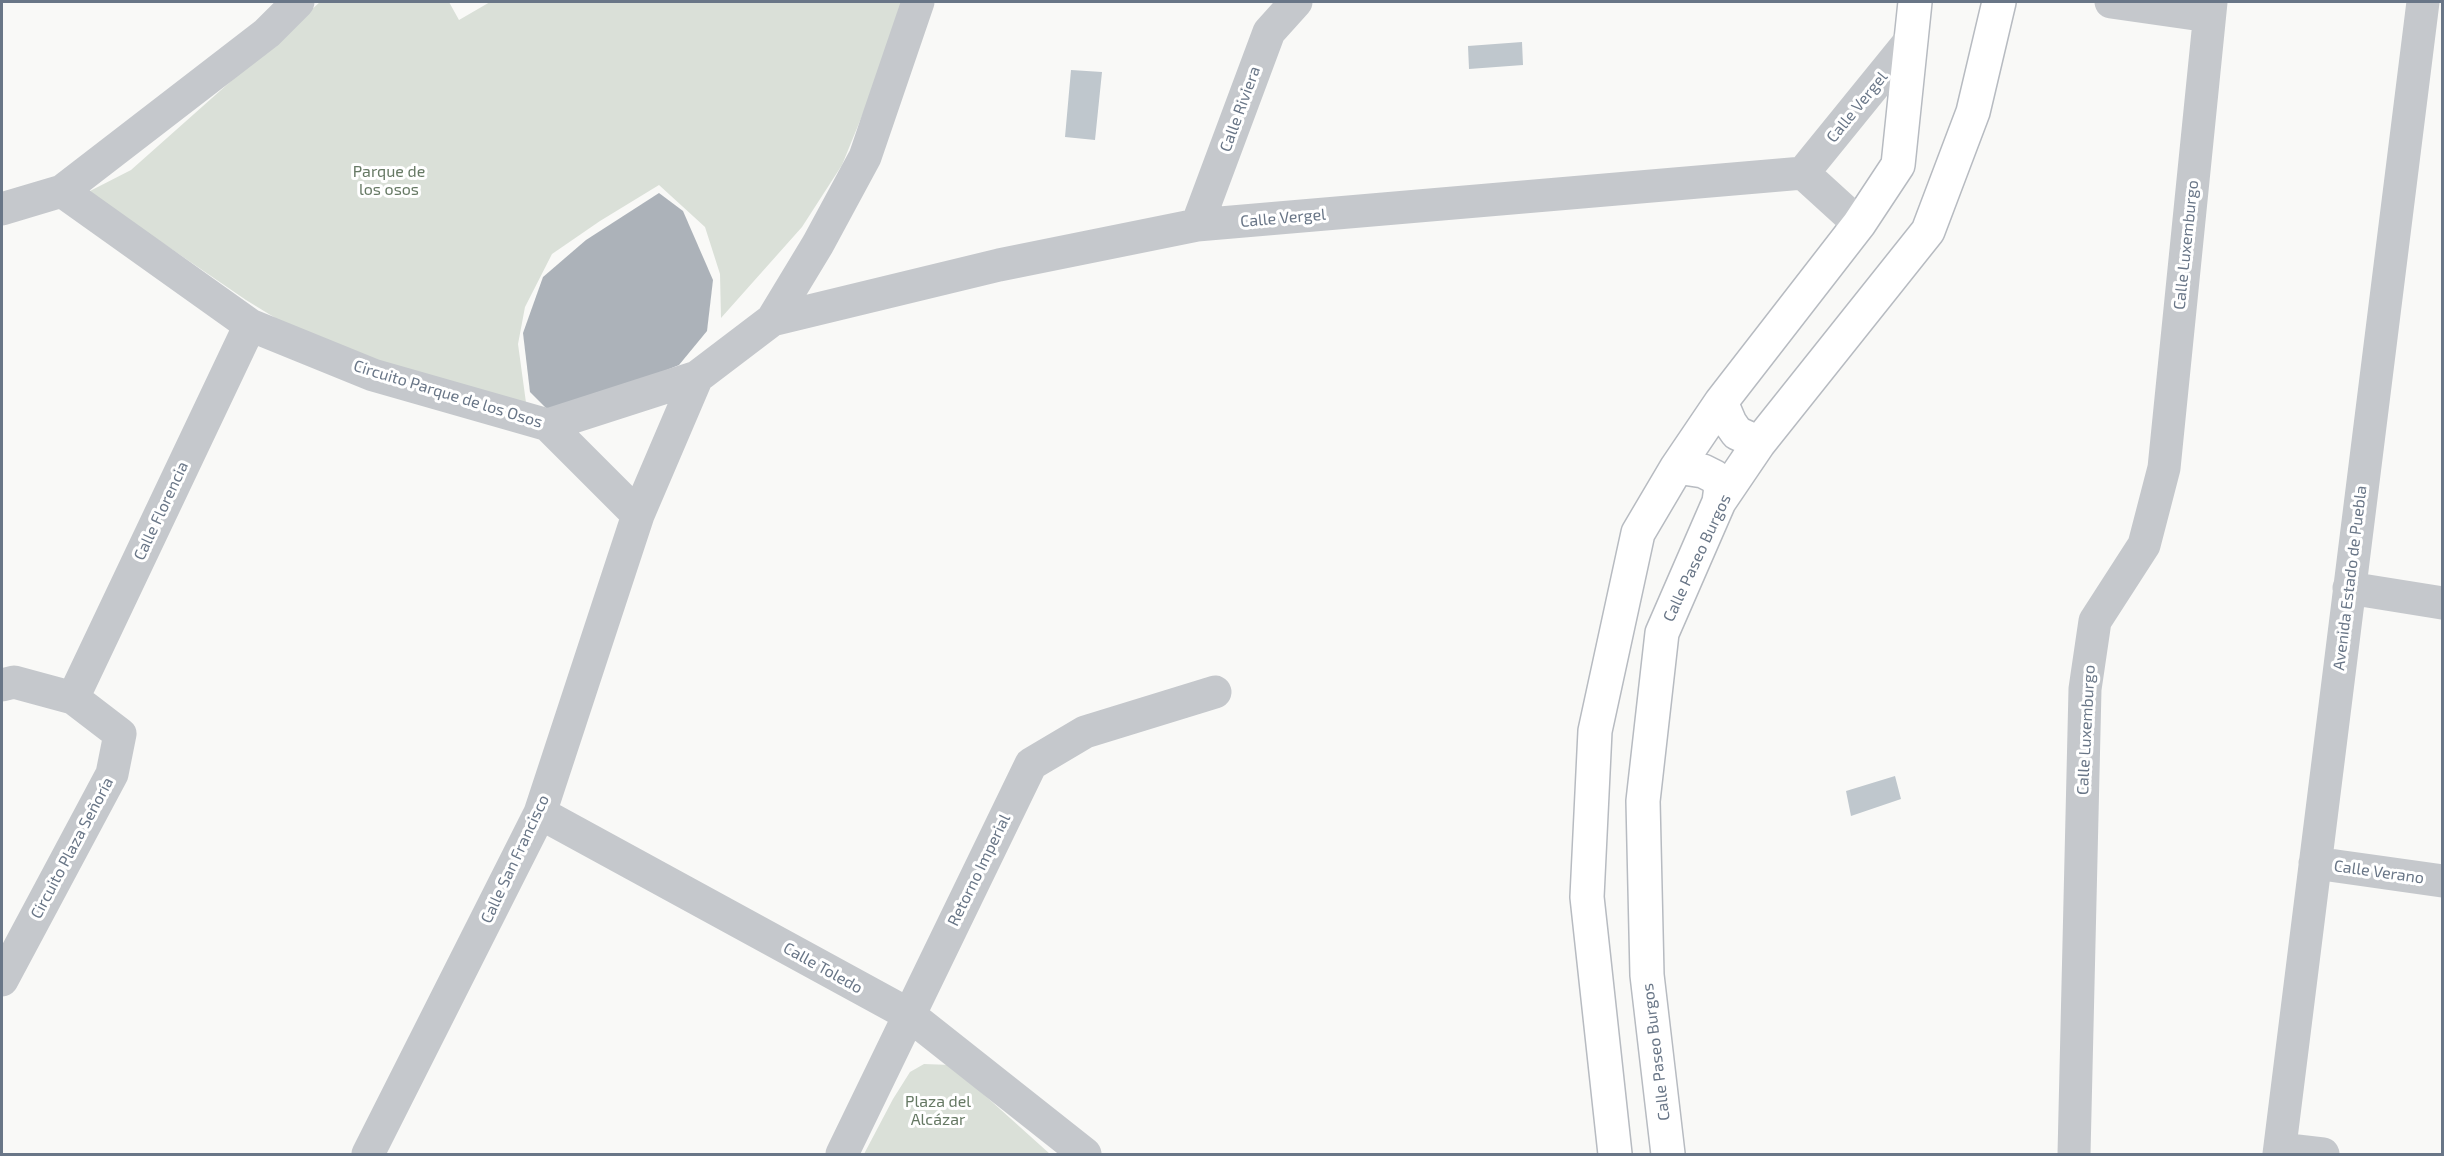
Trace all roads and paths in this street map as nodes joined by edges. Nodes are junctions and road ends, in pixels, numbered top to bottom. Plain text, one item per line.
1 (298, 2) edge
2 (918, 2) edge
3 (1296, 2) edge
4 (1914, 2) edge
5 (1999, 2) edge
6 (2111, 2) edge
7 (2423, 2) edge
8 (2210, 9) edge
9 (2431, 37) edge
10 (1911, 40) junction
11 (1803, 173) junction
12 (62, 191) junction
13 (2, 209) edge
14 (1859, 224) junction
15 (1197, 225) junction
16 (772, 320) junction
17 (250, 325) junction
18 (697, 377) junction
19 (1720, 402) junction
20 (548, 425) junction
21 (1759, 443) junction
22 (1677, 467) junction
23 (1719, 502) junction
24 (638, 515) junction
25 (2349, 588) junction
26 (2442, 603) edge
27 (2, 685) edge
28 (1215, 692) dead end
29 (73, 698) junction
30 (540, 813) junction
31 (2315, 863) junction
32 (2442, 881) edge
33 (2, 980) edge
34 (908, 1014) junction
35 (2279, 1152) edge
36 (368, 1155) edge
37 (842, 1155) edge
38 (1085, 1155) edge
39 (1615, 1155) edge
40 (1668, 1155) edge
41 (2074, 1155) edge
42 (2323, 1155) edge

1 - 12 street
2 - 16 street, Circuito Parque de los Osos
3 - 15 street, Calle Riviera
4 - 10 street
5 - 21 street, Calle Paseo Burgos
6 - 8 street
7 - 9 street, Avenida Estado de Puebla
8 - 41 street, Calle Luxemburgo
9 - 25 street, Avenida Estado de Puebla
10 - 11 street, Calle Vergel
10 - 14 street
11 - 14 street
11 - 15 street, Calle Vergel
12 - 13 street
12 - 17 street, Circuito Parque de los Osos
14 - 19 street
15 - 16 street, Calle Vergel
16 - 18 street, Circuito Parque de los Osos
17 - 20 street, Circuito Parque de los Osos
17 - 29 street, Calle Florencia
18 - 20 street, Circuito Parque de los Osos
18 - 24 street, Calle San Francisco
19 - 21 street
19 - 22 street
20 - 24 street
21 - 23 street, Calle Paseo Burgos
22 - 23 street
22 - 39 street
23 - 40 street, Calle Paseo Burgos
24 - 30 street, Calle San Francisco
25 - 26 street
25 - 31 street, Avenida Estado de Puebla
27 - 29 street, Circuito Plaza Señoría
28 - 34 street, Retorno Imperial
29 - 33 street, Circuito Plaza Señoría
30 - 34 street, Calle Toledo
30 - 36 street, Calle San Francisco
31 - 32 street, Calle Verano
31 - 35 street, Avenida Estado de Puebla
34 - 37 street, Retorno Imperial
34 - 38 street, Calle Toledo
35 - 42 street

